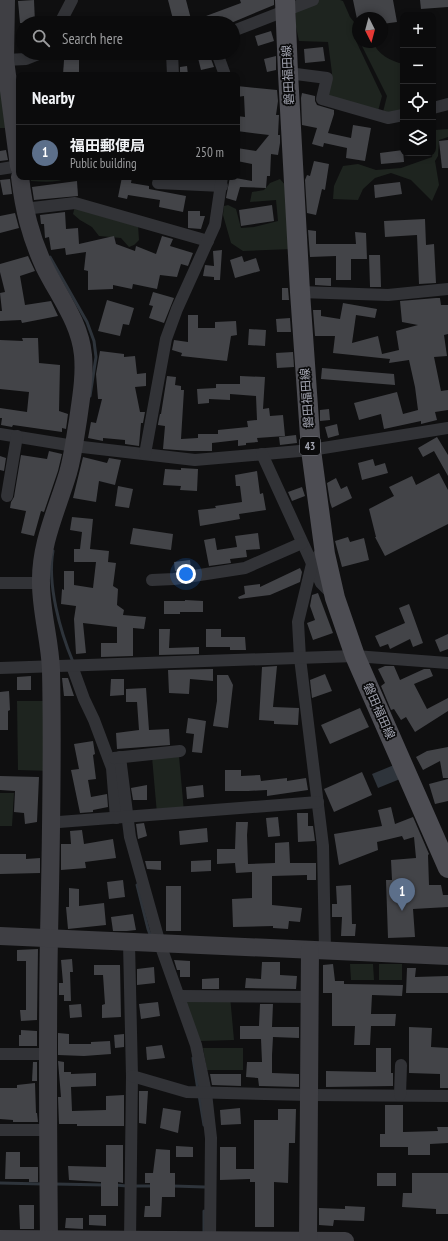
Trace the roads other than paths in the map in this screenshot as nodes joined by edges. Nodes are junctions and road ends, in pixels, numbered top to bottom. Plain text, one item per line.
1 (6, 0) edge
2 (72, 0) edge
3 (313, 0) edge
4 (285, 5) edge
5 (64, 16) edge
6 (240, 28) edge
7 (3, 59) edge
8 (16, 59) edge
9 (172, 60) edge
10 (220, 60) edge
11 (173, 72) edge
12 (224, 72) edge
13 (288, 73) junction
14 (448, 104) edge
15 (436, 107) edge
16 (400, 116) edge
17 (16, 146) edge
18 (16, 166) edge
19 (0, 169) edge
20 (20, 180) edge
21 (222, 182) edge
22 (158, 183) dead end
23 (24, 209) junction
24 (208, 241) junction
25 (448, 290) edge
26 (300, 292) junction
27 (448, 428) edge
28 (0, 434) edge
29 (17, 436) junction
30 (74, 446) junction
31 (310, 450) junction
32 (145, 454) junction
33 (262, 454) junction
34 (7, 496) dead end
35 (302, 543) junction
36 (324, 548) junction
37 (312, 564) junction
38 (152, 580) dead end
39 (41, 582) junction
40 (0, 583) edge
41 (335, 598) junction
42 (355, 656) junction
43 (300, 658) junction
44 (448, 663) edge
45 (51, 666) junction
46 (72, 666) junction
47 (0, 668) edge
48 (180, 750) dead end
49 (120, 757) junction
50 (108, 758) junction
51 (318, 802) junction
52 (121, 817) junction
53 (52, 821) junction
54 (448, 868) edge
55 (0, 936) edge
56 (49, 938) junction
57 (130, 943) junction
58 (160, 944) junction
59 (318, 950) junction
60 (448, 956) edge
61 (179, 996) junction
62 (309, 997) junction
63 (0, 1054) edge
64 (49, 1054) junction
65 (401, 1066) dead end
66 (132, 1076) junction
67 (206, 1093) junction
68 (309, 1095) junction
69 (400, 1096) junction
70 (448, 1096) edge
71 (0, 1130) edge
72 (48, 1130) junction
73 (0, 1239) edge
74 (49, 1240) edge
75 (210, 1240) edge
76 (308, 1240) edge
77 (130, 1241) edge
78 (345, 1241) edge

1 - 7 street
2 - 5 street
3 - 4 street
4 - 6 street
4 - 13 main road, 磐田福田線 / 43
7 - 8 street
7 - 17 street
9 - 11 street
10 - 12 street
13 - 16 street
13 - 26 main road, 磐田福田線 / 43
14 - 15 street
18 - 19 street
20 - 23 street
21 - 22 street
21 - 24 street
23 - 24 street
23 - 30 street
24 - 32 street
25 - 26 street
26 - 31 main road, 磐田福田線 / 43
27 - 31 street
28 - 29 street
29 - 30 street
29 - 34 street
30 - 32 street
30 - 39 street
31 - 33 street
31 - 36 main road, 磐田福田線 / 43
32 - 33 street
33 - 35 street
35 - 37 street
35 - 38 street
36 - 37 street
36 - 41 main road, 磐田福田線 / 43
37 - 41 street
37 - 43 street
39 - 40 street
39 - 45 street
41 - 42 main road, 磐田福田線 / 43
42 - 43 street
42 - 44 street
42 - 54 main road, 磐田福田線 / 43
43 - 46 street
43 - 51 street
45 - 46 street
45 - 47 street
45 - 53 street
46 - 50 street
48 - 49 street
49 - 50 street
49 - 52 street
50 - 52 street
51 - 52 street
51 - 59 street
52 - 53 street
52 - 58 street
53 - 56 street
55 - 56 street
56 - 57 street
56 - 64 street
57 - 58 street
57 - 66 street
58 - 59 street
58 - 61 street
59 - 60 street
59 - 62 street
61 - 62 street
61 - 67 street
62 - 68 street
63 - 64 street
64 - 72 street
65 - 69 street
66 - 67 street
66 - 77 street
67 - 68 street
67 - 75 street
68 - 69 street
68 - 76 street
69 - 70 street
71 - 72 street
72 - 74 street
73 - 74 street
74 - 77 street
75 - 76 street
75 - 77 street
76 - 78 street

